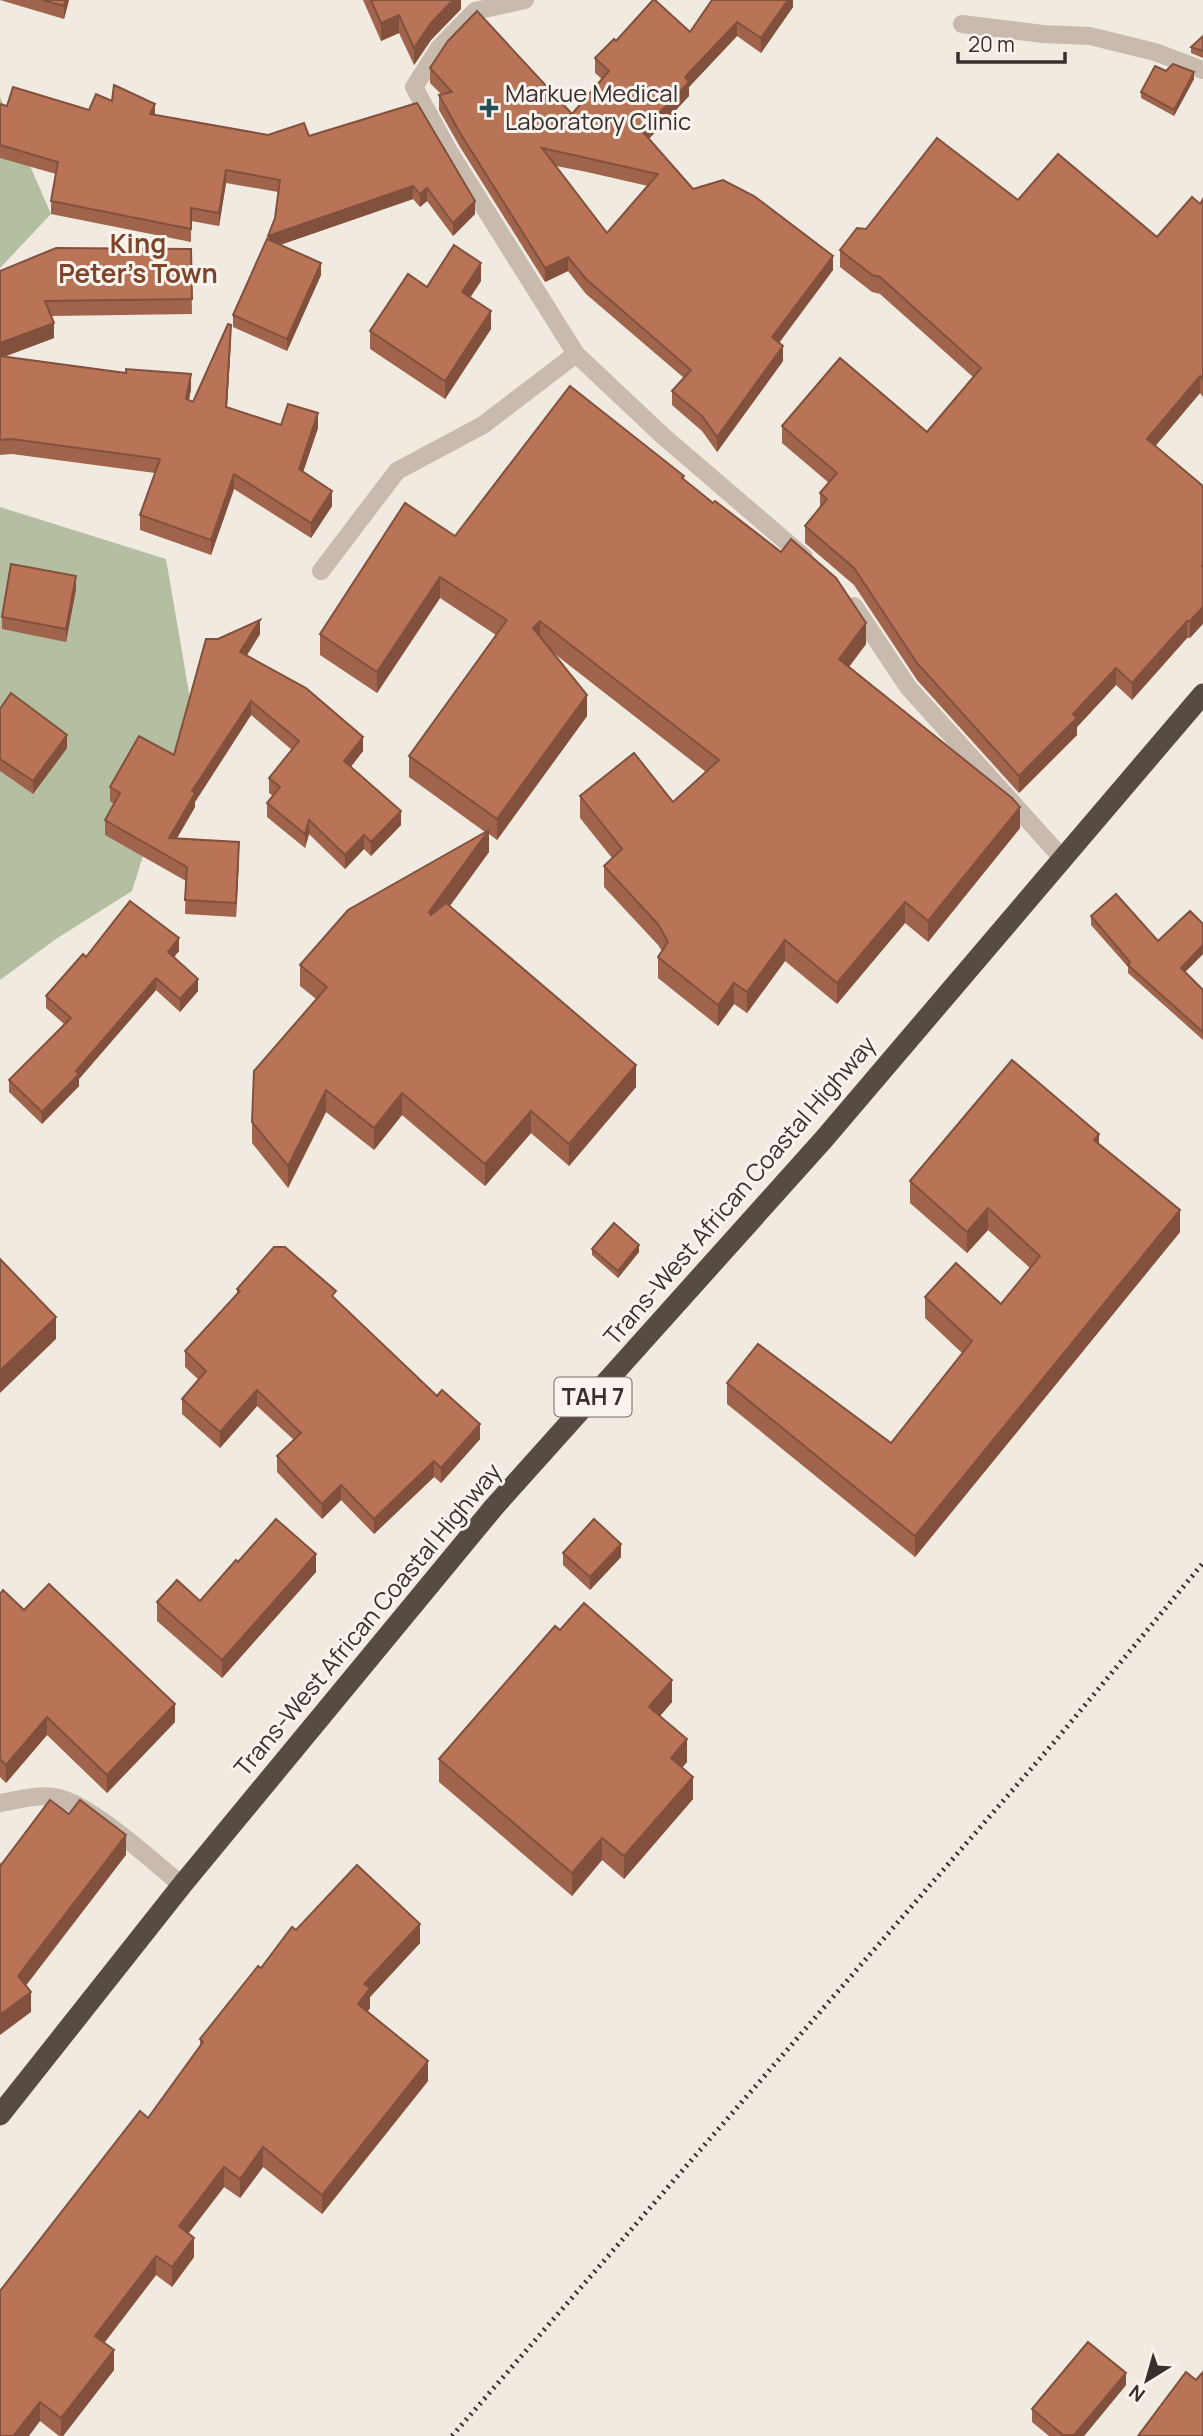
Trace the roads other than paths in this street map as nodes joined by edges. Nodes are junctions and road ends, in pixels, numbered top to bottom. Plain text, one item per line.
1 (525, 0) edge
2 (962, 24) dead end
3 (1203, 70) edge
4 (576, 354) junction
5 (815, 566) edge
6 (321, 571) dead end
7 (845, 592) edge
8 (1203, 694) edge
9 (1063, 859) junction
10 (0, 1803) edge
11 (182, 1885) junction
12 (0, 2115) edge

1 - 4 street
2 - 3 street
4 - 5 street
4 - 6 street
7 - 9 street
8 - 9 highway, Trans-West African Coastal Highway / TAH 7
9 - 11 highway, Trans-West African Coastal Highway / TAH 7
10 - 11 street
11 - 12 highway, Trans-West African Coastal Highway / TAH 7

